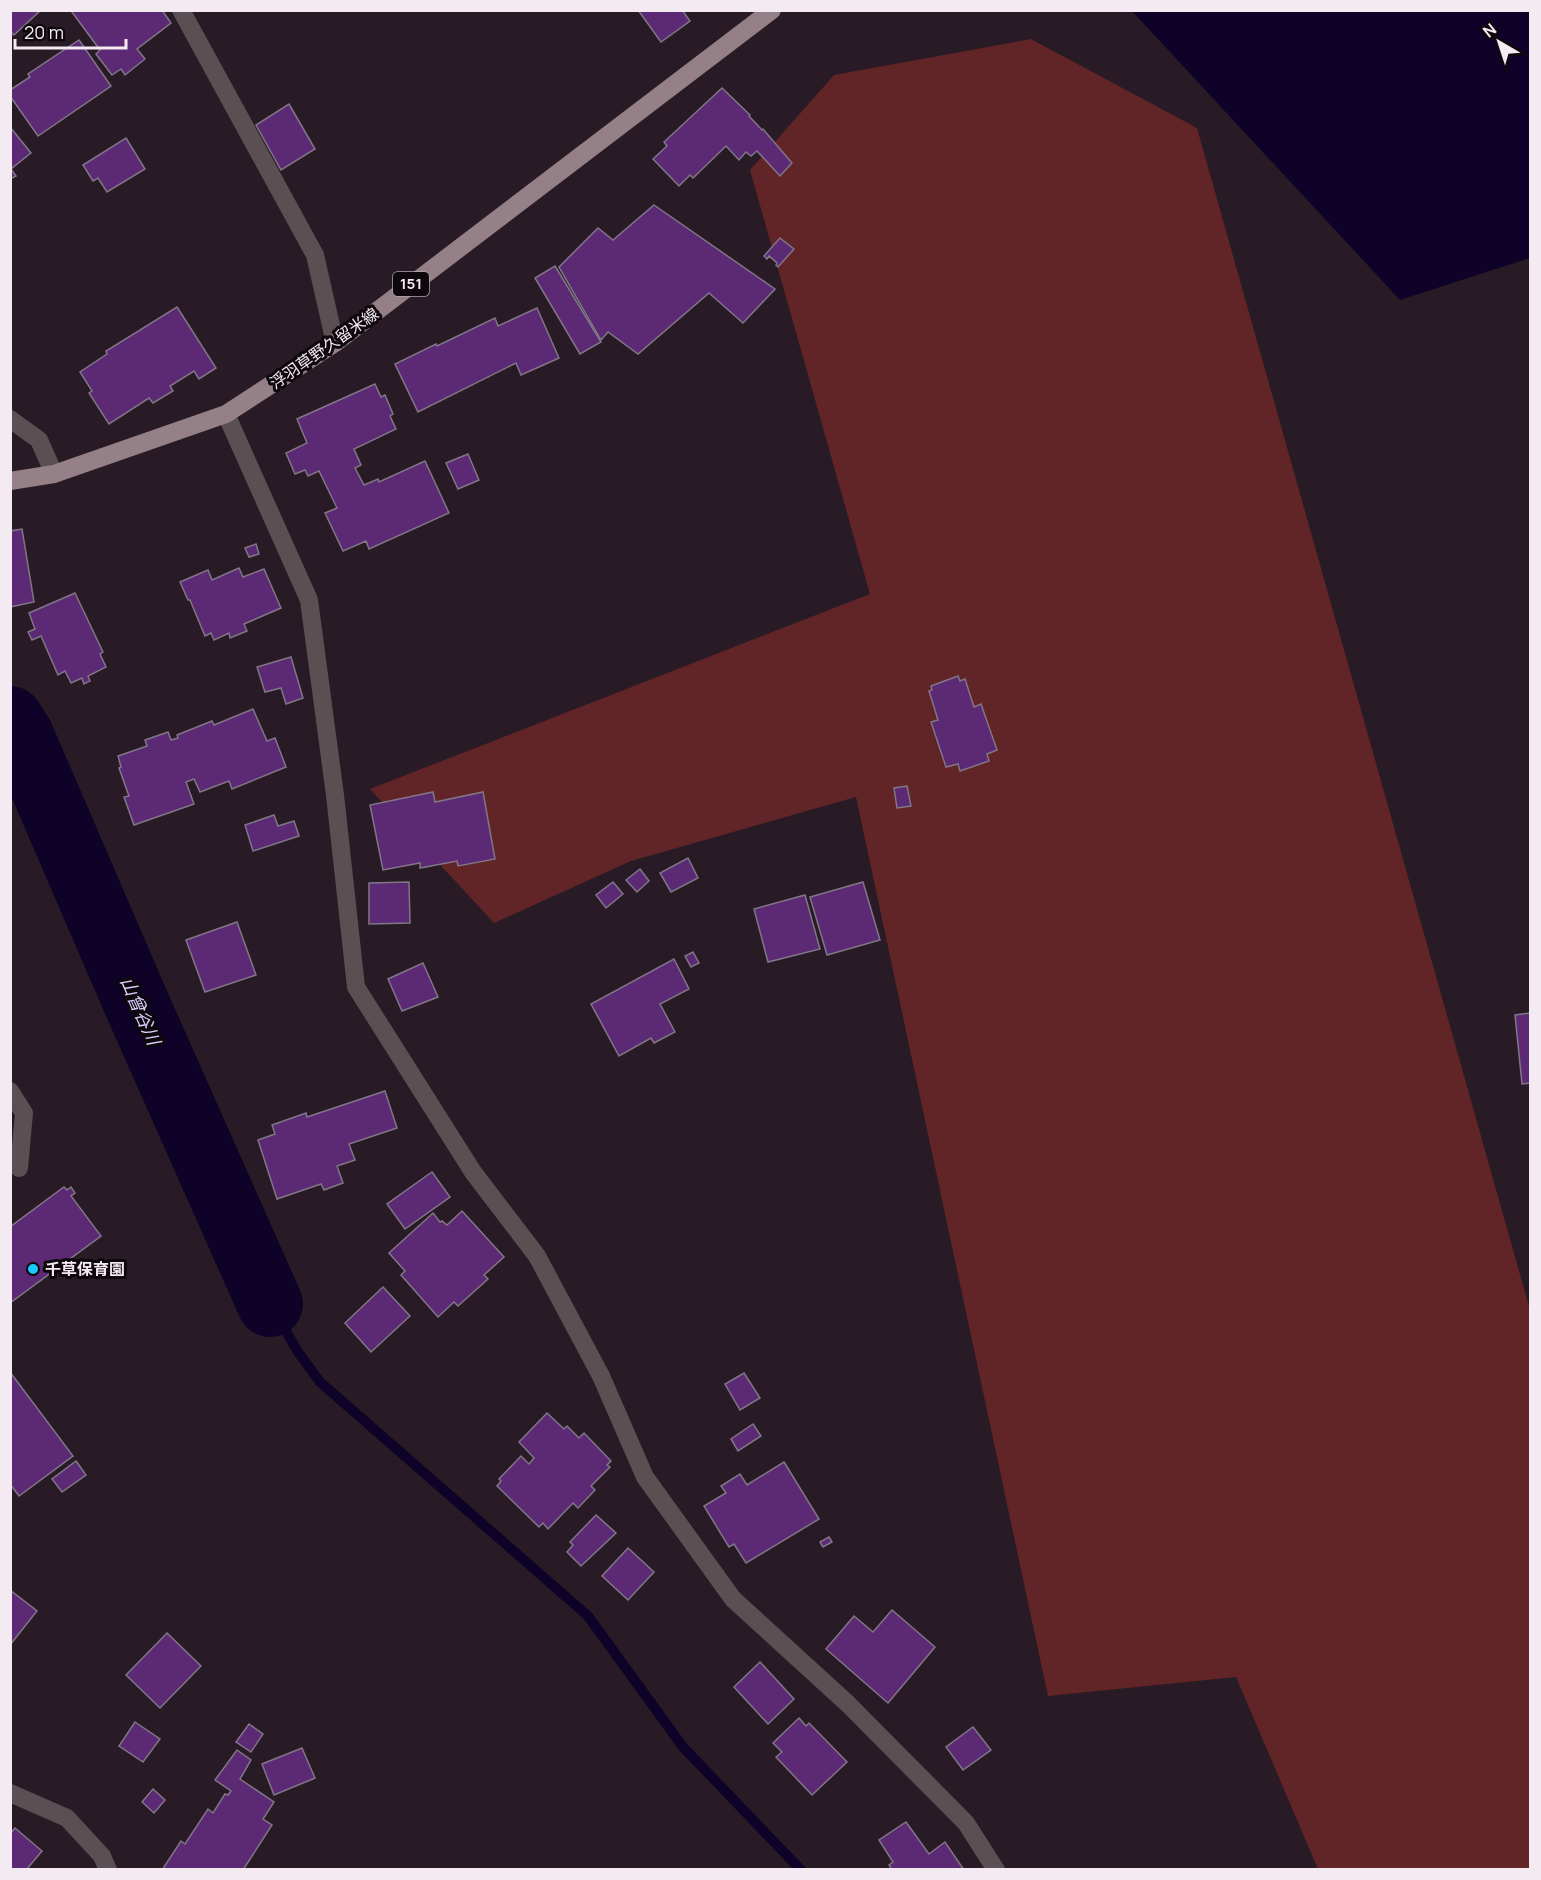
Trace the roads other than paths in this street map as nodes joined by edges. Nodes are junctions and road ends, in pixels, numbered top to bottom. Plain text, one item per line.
1 (180, 10) edge
2 (772, 10) edge
3 (335, 343) junction
4 (226, 414) junction
5 (10, 419) edge
6 (54, 474) junction
7 (10, 481) edge
8 (10, 1091) edge
9 (19, 1168) dead end
10 (10, 1793) edge
11 (108, 1869) edge
12 (996, 1869) edge

1 - 3 street
2 - 3 main road, 浮羽草野久留米線 / 151
3 - 4 main road, 浮羽草野久留米線 / 151
4 - 6 main road, 浮羽草野久留米線 / 151
4 - 12 street
5 - 6 street
6 - 7 main road, 浮羽草野久留米線 / 151
8 - 9 street
10 - 11 street

